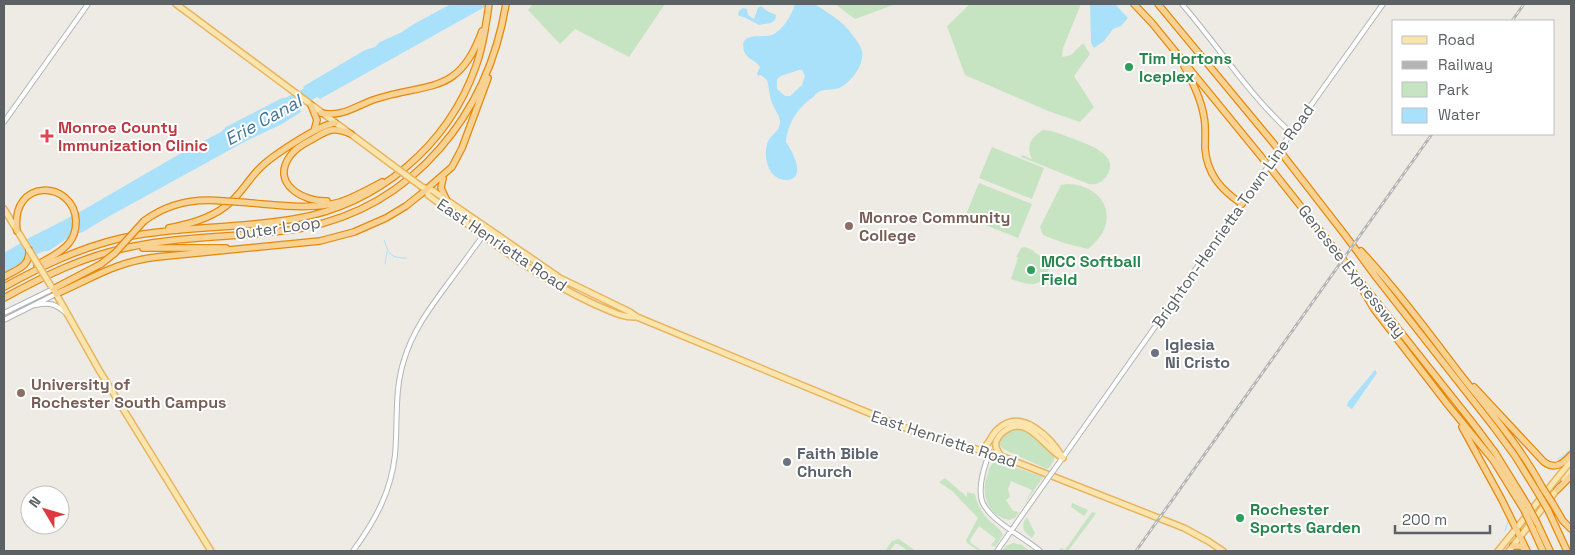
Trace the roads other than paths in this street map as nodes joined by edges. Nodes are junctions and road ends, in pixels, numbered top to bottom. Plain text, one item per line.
1 (88, 4) edge
2 (176, 4) edge
3 (489, 4) edge
4 (506, 4) edge
5 (1134, 4) edge
6 (1158, 4) edge
7 (1182, 4) edge
8 (1383, 4) edge
9 (504, 13) junction
10 (485, 23) junction
11 (1174, 50) junction
12 (312, 105) joint
13 (319, 114) junction
14 (4, 122) edge
15 (335, 123) junction
16 (313, 133) junction
17 (1291, 133) junction
18 (351, 134) junction
19 (429, 145) junction
20 (448, 171) junction
21 (425, 188) junction
22 (358, 194) junction
23 (446, 199) junction
24 (1242, 204) junction
25 (4, 209) edge
26 (488, 229) junction
27 (17, 231) junction
28 (484, 235) junction
29 (1345, 235) junction
30 (137, 236) junction
31 (263, 247) junction
32 (123, 248) junction
33 (28, 250) junction
34 (1348, 265) junction
35 (4, 277) edge
36 (4, 286) edge
37 (53, 290) junction
38 (4, 298) edge
39 (27, 308) junction
40 (4, 313) edge
41 (68, 315) junction
42 (637, 317) junction
43 (4, 320) edge
44 (1454, 365) junction
45 (1448, 405) junction
46 (981, 450) junction
47 (989, 453) junction
48 (1571, 455) edge
49 (1002, 456) junction
50 (1063, 458) junction
51 (1571, 461) edge
52 (1571, 471) edge
53 (1571, 476) edge
54 (1556, 490) junction
55 (1526, 508) junction
56 (1516, 529) junction
57 (1571, 529) edge
58 (1012, 530) junction
59 (1520, 536) junction
60 (1513, 546) junction
61 (210, 551) edge
62 (353, 551) edge
63 (997, 551) edge
64 (1040, 551) edge
65 (1223, 551) edge
66 (1500, 551) edge
67 (1509, 551) edge
68 (1527, 551) edge
69 (1543, 551) edge
70 (1550, 551) edge
71 (1567, 551) edge

1 - 14 street
2 - 12 main road
3 - 10 highway, Outer Loop
4 - 9 highway, Outer Loop
5 - 11 highway, Genesee Expressway
6 - 29 highway, Genesee Expressway
7 - 17 street
8 - 17 street, Brighton-Henrietta Town Line Road
9 - 20 highway
9 - 32 highway, Outer Loop
10 - 13 highway
10 - 19 highway, Outer Loop
11 - 24 highway
11 - 34 highway, Genesee Expressway
12 - 13 highway
13 - 15 main road, East Henrietta Road
13 - 16 highway
15 - 16 highway
15 - 18 main road, East Henrietta Road
16 - 30 highway
17 - 24 street, Brighton-Henrietta Town Line Road, bridge
18 - 21 main road, East Henrietta Road, bridge
18 - 22 highway
19 - 22 highway
19 - 30 highway, Outer Loop
20 - 21 highway
20 - 23 highway
21 - 23 main road, East Henrietta Road
21 - 28 main road, East Henrietta Road
21 - 31 highway
22 - 37 highway, bridge
23 - 26 main road, East Henrietta Road
24 - 50 street, Brighton-Henrietta Town Line Road
25 - 27 main road
26 - 28 street
26 - 42 main road, East Henrietta Road
27 - 33 main road
27 - 36 highway
28 - 42 main road, East Henrietta Road
28 - 62 street
29 - 44 highway
29 - 71 highway, Genesee Expressway, bridge
30 - 36 highway, Outer Loop
31 - 32 highway
31 - 37 highway
32 - 38 highway, Outer Loop
33 - 35 highway
33 - 37 main road, bridge
34 - 45 highway
34 - 55 highway, Genesee Expressway
37 - 39 street
37 - 40 street
37 - 41 main road
39 - 41 street
39 - 43 street
41 - 61 main road
42 - 46 main road, East Henrietta Road
44 - 48 highway
44 - 57 highway, bridge
45 - 55 highway
45 - 56 highway
46 - 47 main road, East Henrietta Road
46 - 50 main road
47 - 49 main road, East Henrietta Road
47 - 58 street
49 - 50 main road
49 - 65 main road, East Henrietta Road
50 - 58 street, Brighton-Henrietta Town Line Road, bridge
51 - 56 main road
52 - 54 main road
53 - 54 highway
54 - 59 main road
55 - 69 highway, bridge
55 - 70 highway, Genesee Expressway, bridge
56 - 59 highway
56 - 66 main road
58 - 63 street, Brighton-Henrietta Town Line Road
58 - 64 street
59 - 60 main road
59 - 68 highway
60 - 67 main road
60 - 68 highway

